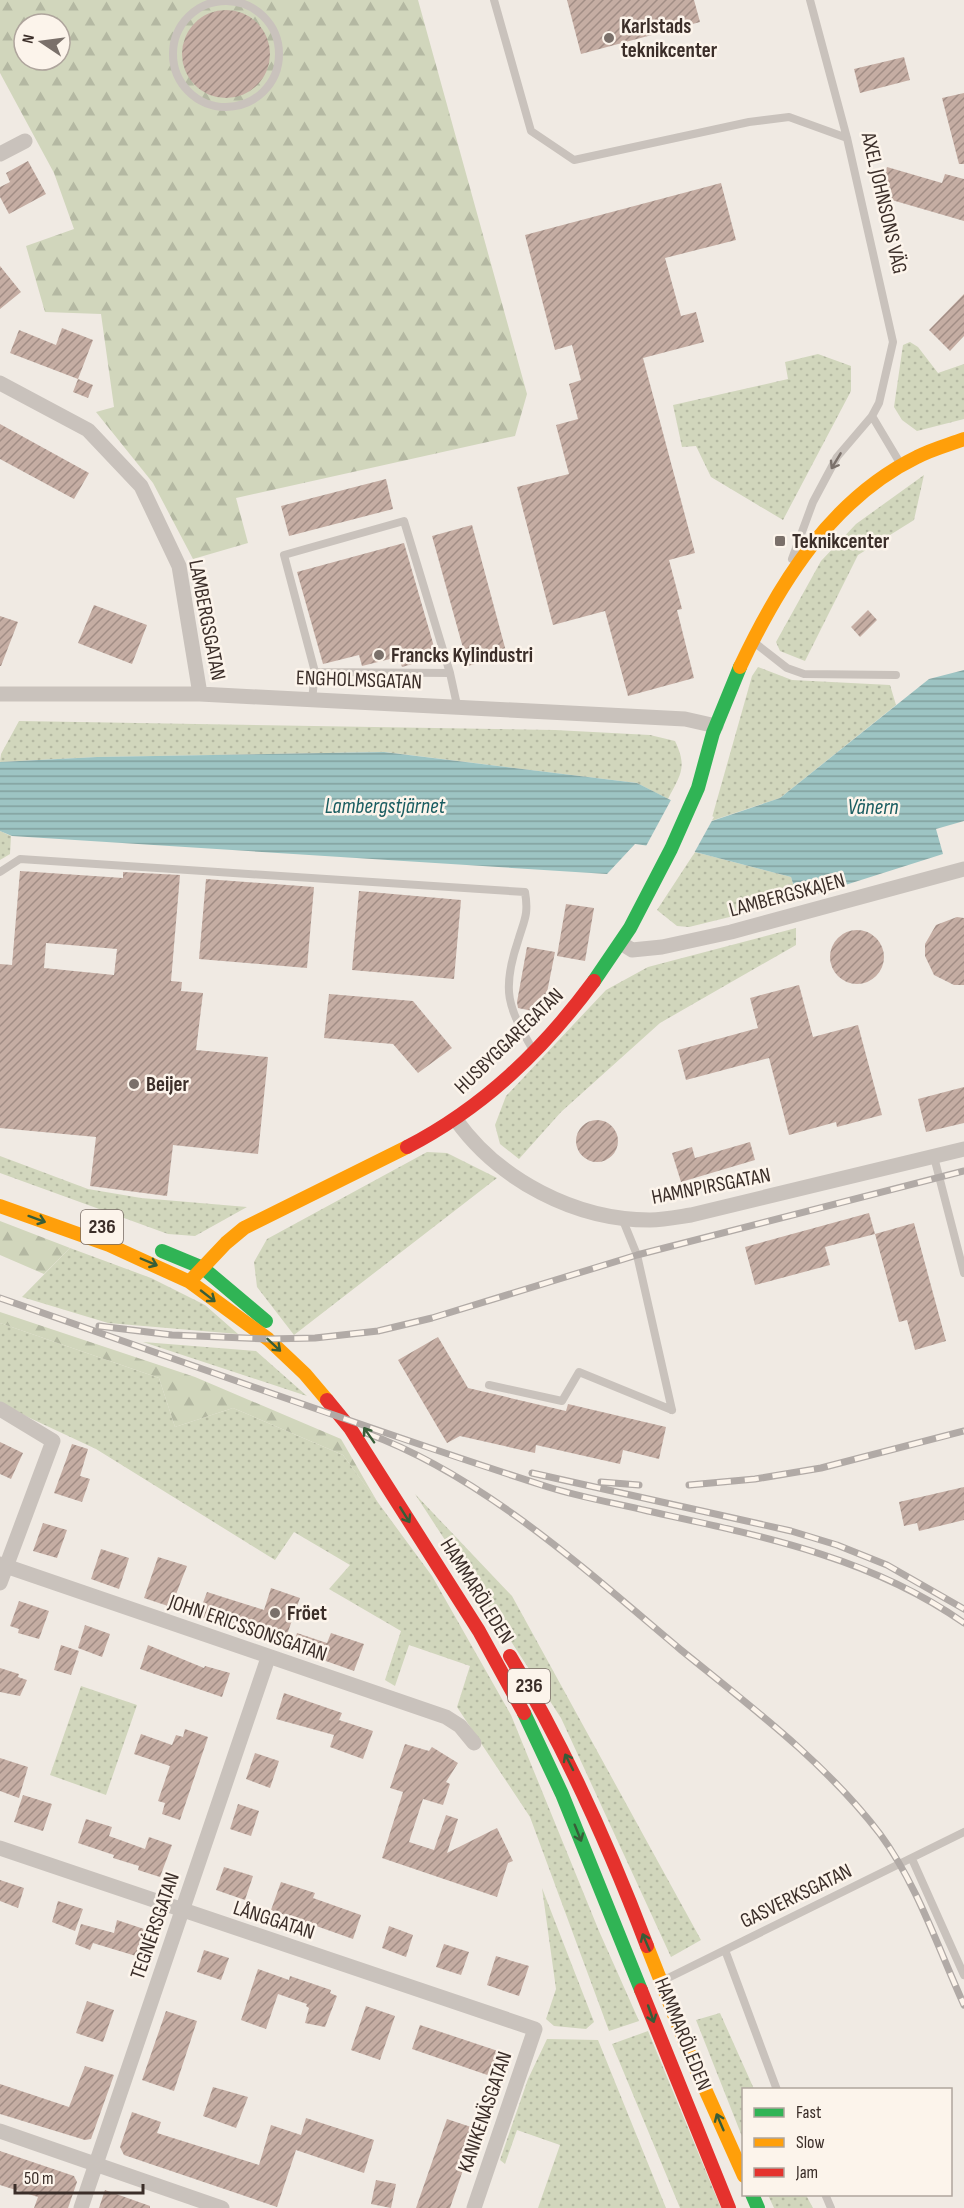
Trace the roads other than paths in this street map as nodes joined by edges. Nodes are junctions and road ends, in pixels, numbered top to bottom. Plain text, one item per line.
1 (494, 0) edge
2 (810, 0) edge
3 (175, 78) joint
4 (847, 138) junction
5 (25, 141) dead end
6 (0, 154) edge
7 (0, 383) edge
8 (872, 416) junction
9 (964, 439) edge
10 (900, 464) junction
11 (780, 589) junction
12 (754, 642) junction
13 (315, 672) junction
14 (450, 673) junction
15 (896, 675) dead end
16 (0, 694) edge
17 (200, 694) junction
18 (312, 700) junction
19 (457, 705) junction
20 (716, 726) junction
21 (964, 869) edge
22 (0, 872) edge
23 (621, 943) junction
24 (534, 1052) junction
25 (456, 1120) junction
26 (964, 1149) edge
27 (934, 1157) junction
28 (0, 1191) edge
29 (0, 1206) edge
30 (622, 1218) junction
31 (115, 1232) dead end
32 (148, 1245) dead end
33 (203, 1268) junction
34 (964, 1273) edge
35 (190, 1282) junction
36 (489, 1385) dead end
37 (0, 1410) edge
38 (3, 1565) edge
39 (0, 1582) edge
40 (267, 1658) junction
41 (474, 1743) dead end
42 (964, 1832) edge
43 (0, 1848) edge
44 (912, 1859) junction
45 (183, 1912) junction
46 (725, 1950) junction
47 (964, 1975) edge
48 (662, 1981) junction
49 (642, 1989) junction
50 (535, 2029) joint
51 (776, 2088) edge
52 (0, 2131) edge
53 (95, 2165) junction
54 (742, 2171) edge
55 (81, 2208) edge
56 (222, 2208) edge
57 (474, 2208) edge
58 (729, 2208) edge

1 - 4 lane
2 - 4 lane, AXEL JOHNSONS VÄG
3 - 3 lane
4 - 8 lane, AXEL JOHNSONS VÄG
5 - 6 street
7 - 17 street, LAMBERGSGATAN
8 - 10 lane
8 -> 11 lane, AXEL JOHNSONS VÄG
9 - 10 main road, AXEL JOHNSONS VÄG
10 - 11 main road, AXEL JOHNSONS VÄG
11 - 12 main road, AXEL JOHNSONS VÄG
12 - 15 lane
12 - 20 main road, AXEL JOHNSONS VÄG
13 - 14 lane
13 - 14 lane
13 - 18 lane
14 - 19 lane
16 - 17 street, ENGHOLMSGATAN
17 - 18 street, ENGHOLMSGATAN
18 - 19 street, ENGHOLMSGATAN
19 - 20 street, ENGHOLMSGATAN
20 - 23 main road, HUSBYGGAREGATAN
21 - 23 street, LAMBERGSKAJEN
22 - 24 lane
23 - 24 main road, HUSBYGGAREGATAN
24 - 25 main road, HUSBYGGAREGATAN
25 - 30 street, HAMNPIRSGATAN
25 - 33 main road, HUSBYGGAREGATAN
26 - 27 street, HAMNPIRSGATAN
27 - 30 street, HAMNPIRSGATAN
27 - 34 lane
28 - 31 main road, 236
29 -> 35 main road, HAMMARÖLEDEN / 236
30 - 36 lane
32 - 33 main road, HAMMARÖLEDEN / 236
33 - 35 main road, HUSBYGGAREGATAN
48 -> 33 main road, HAMMARÖLEDEN / 236
35 -> 49 main road, HAMMARÖLEDEN / 236
37 - 38 street
38 - 39 street
38 - 40 street, JOHN ERICSSONSGATAN
40 - 41 street, JOHN ERICSSONSGATAN
40 - 45 street, TEGNÉRSGATAN
42 - 44 lane, GASVERKSGATAN
43 - 45 street, LÅNGGATAN
44 - 46 lane, GASVERKSGATAN
44 - 47 lane
45 - 50 street, LÅNGGATAN
45 - 53 street, TEGNÉRSGATAN
46 - 48 lane, GASVERKSGATAN
46 - 51 lane
48 - 49 lane, GASVERKSGATAN
54 -> 48 main road, HAMMARÖLEDEN / 236
49 -> 58 main road, HAMMARÖLEDEN / 236
50 - 57 street, KANIKENÄSGATAN
52 - 53 street
53 - 55 street, TEGNÉRSGATAN
53 - 56 street

